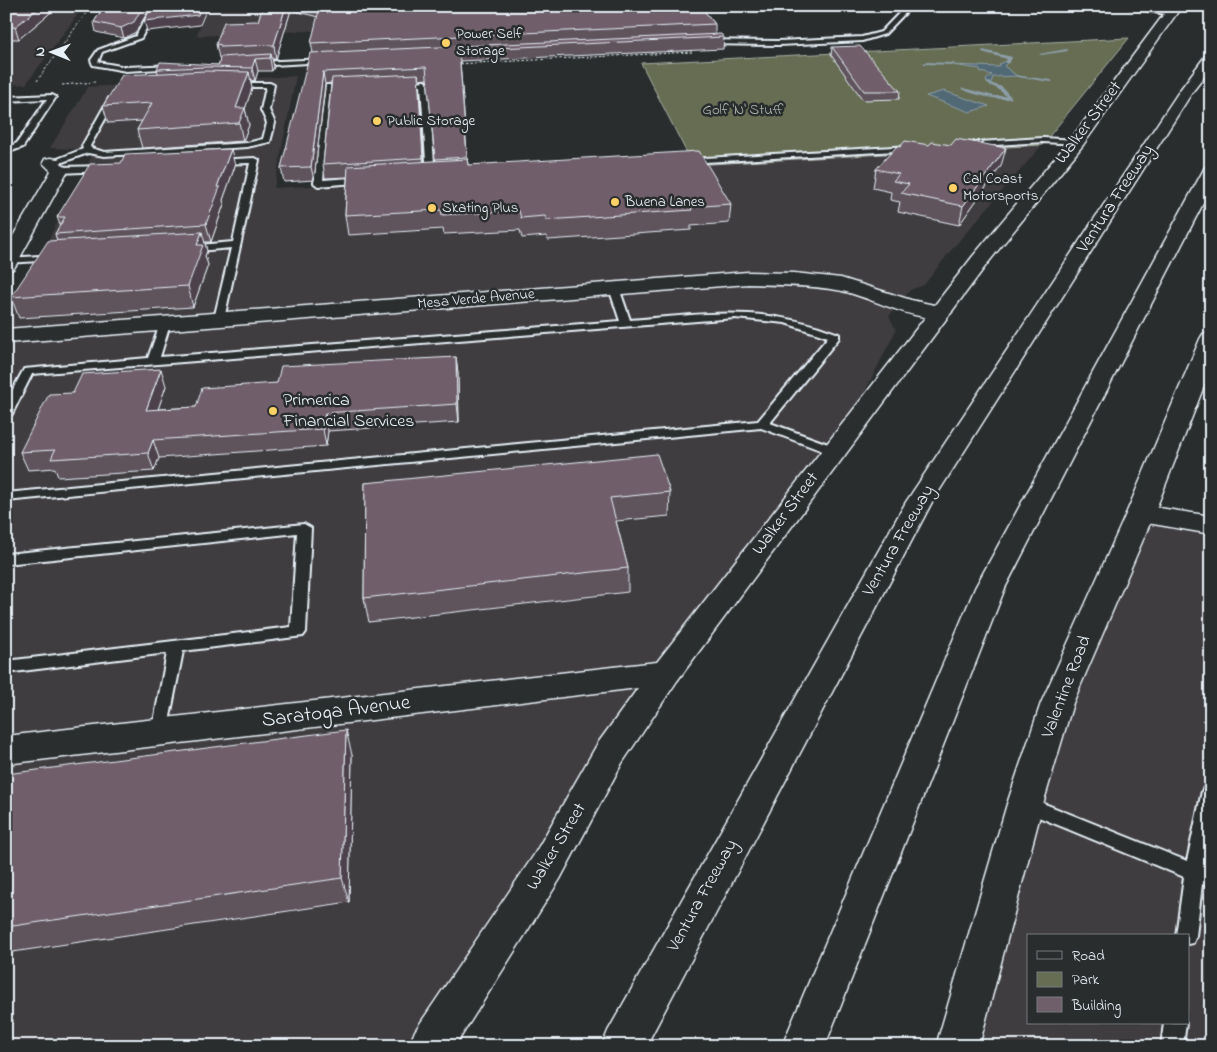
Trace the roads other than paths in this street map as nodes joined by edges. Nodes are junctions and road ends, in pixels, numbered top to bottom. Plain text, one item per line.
1 (155, 6) edge
2 (912, 6) edge
3 (1124, 6) edge
4 (1174, 10) edge
5 (700, 42) edge
6 (1211, 47) edge
7 (1211, 58) edge
8 (335, 60) edge
9 (246, 64) edge
10 (187, 67) edge
11 (395, 84) edge
12 (228, 85) edge
13 (358, 86) edge
14 (118, 90) edge
15 (1187, 90) junction
16 (6, 99) edge
17 (1077, 142) junction
18 (950, 146) edge
19 (922, 147) edge
20 (88, 150) junction
21 (6, 151) edge
22 (206, 162) edge
23 (680, 162) edge
24 (56, 166) junction
25 (118, 167) edge
26 (1211, 171) edge
27 (431, 176) junction
28 (442, 176) edge
29 (422, 177) edge
30 (375, 179) edge
31 (237, 245) junction
32 (177, 249) edge
33 (68, 257) edge
34 (7, 263) edge
35 (614, 288) junction
36 (941, 312) junction
37 (219, 319) junction
38 (165, 324) junction
39 (626, 324) junction
40 (6, 336) edge
41 (1211, 340) edge
42 (153, 361) junction
43 (6, 414) edge
44 (762, 424) junction
45 (835, 451) junction
46 (6, 497) edge
47 (1140, 514) junction
48 (1211, 525) edge
49 (6, 559) edge
50 (176, 647) junction
51 (6, 667) edge
52 (666, 673) junction
53 (160, 732) junction
54 (6, 750) edge
55 (1211, 791) edge
56 (1025, 804) junction
57 (1202, 876) edge
58 (1187, 934) edge
59 (1175, 1024) edge
60 (430, 1046) edge
61 (623, 1046) edge
62 (803, 1046) edge
63 (957, 1046) edge
64 (1172, 1046) edge

1 - 10 lane
2 - 5 lane
3 - 4 lane
4 - 17 main road, Walker Street
6 - 15 main road
7 - 15 main road, Ventura Freeway
8 - 9 lane
11 - 27 lane
12 - 20 lane
13 - 30 lane
14 - 20 lane
15 - 61 main road, Ventura Freeway
16 - 21 lane
17 - 18 lane
17 - 36 main road, Walker Street
19 - 23 lane
20 - 24 lane
22 - 31 lane
24 - 25 lane
24 - 34 main road
26 - 62 main road
27 - 28 lane
27 - 29 lane
31 - 32 lane
31 - 37 lane
33 - 34 lane
35 - 36 main road, Mesa Verde Avenue
35 - 37 main road, Mesa Verde Avenue
35 - 39 lane
36 - 45 main road, Walker Street
37 - 38 main road, Mesa Verde Avenue
38 - 40 main road, Mesa Verde Avenue
38 - 42 lane
39 - 42 lane
39 - 44 lane
41 - 47 main road, Valentine Road
42 - 43 lane
44 - 45 lane
44 - 46 lane
45 - 52 main road, Walker Street
47 - 48 main road
47 - 56 main road, Valentine Road
49 - 50 lane
50 - 51 lane
50 - 53 lane
52 - 53 main road, Saratoga Avenue
52 - 60 main road, Walker Street
53 - 54 main road, Saratoga Avenue
55 - 57 lane
56 - 57 lane
56 - 63 main road, Valentine Road
57 - 58 lane
59 - 64 lane

